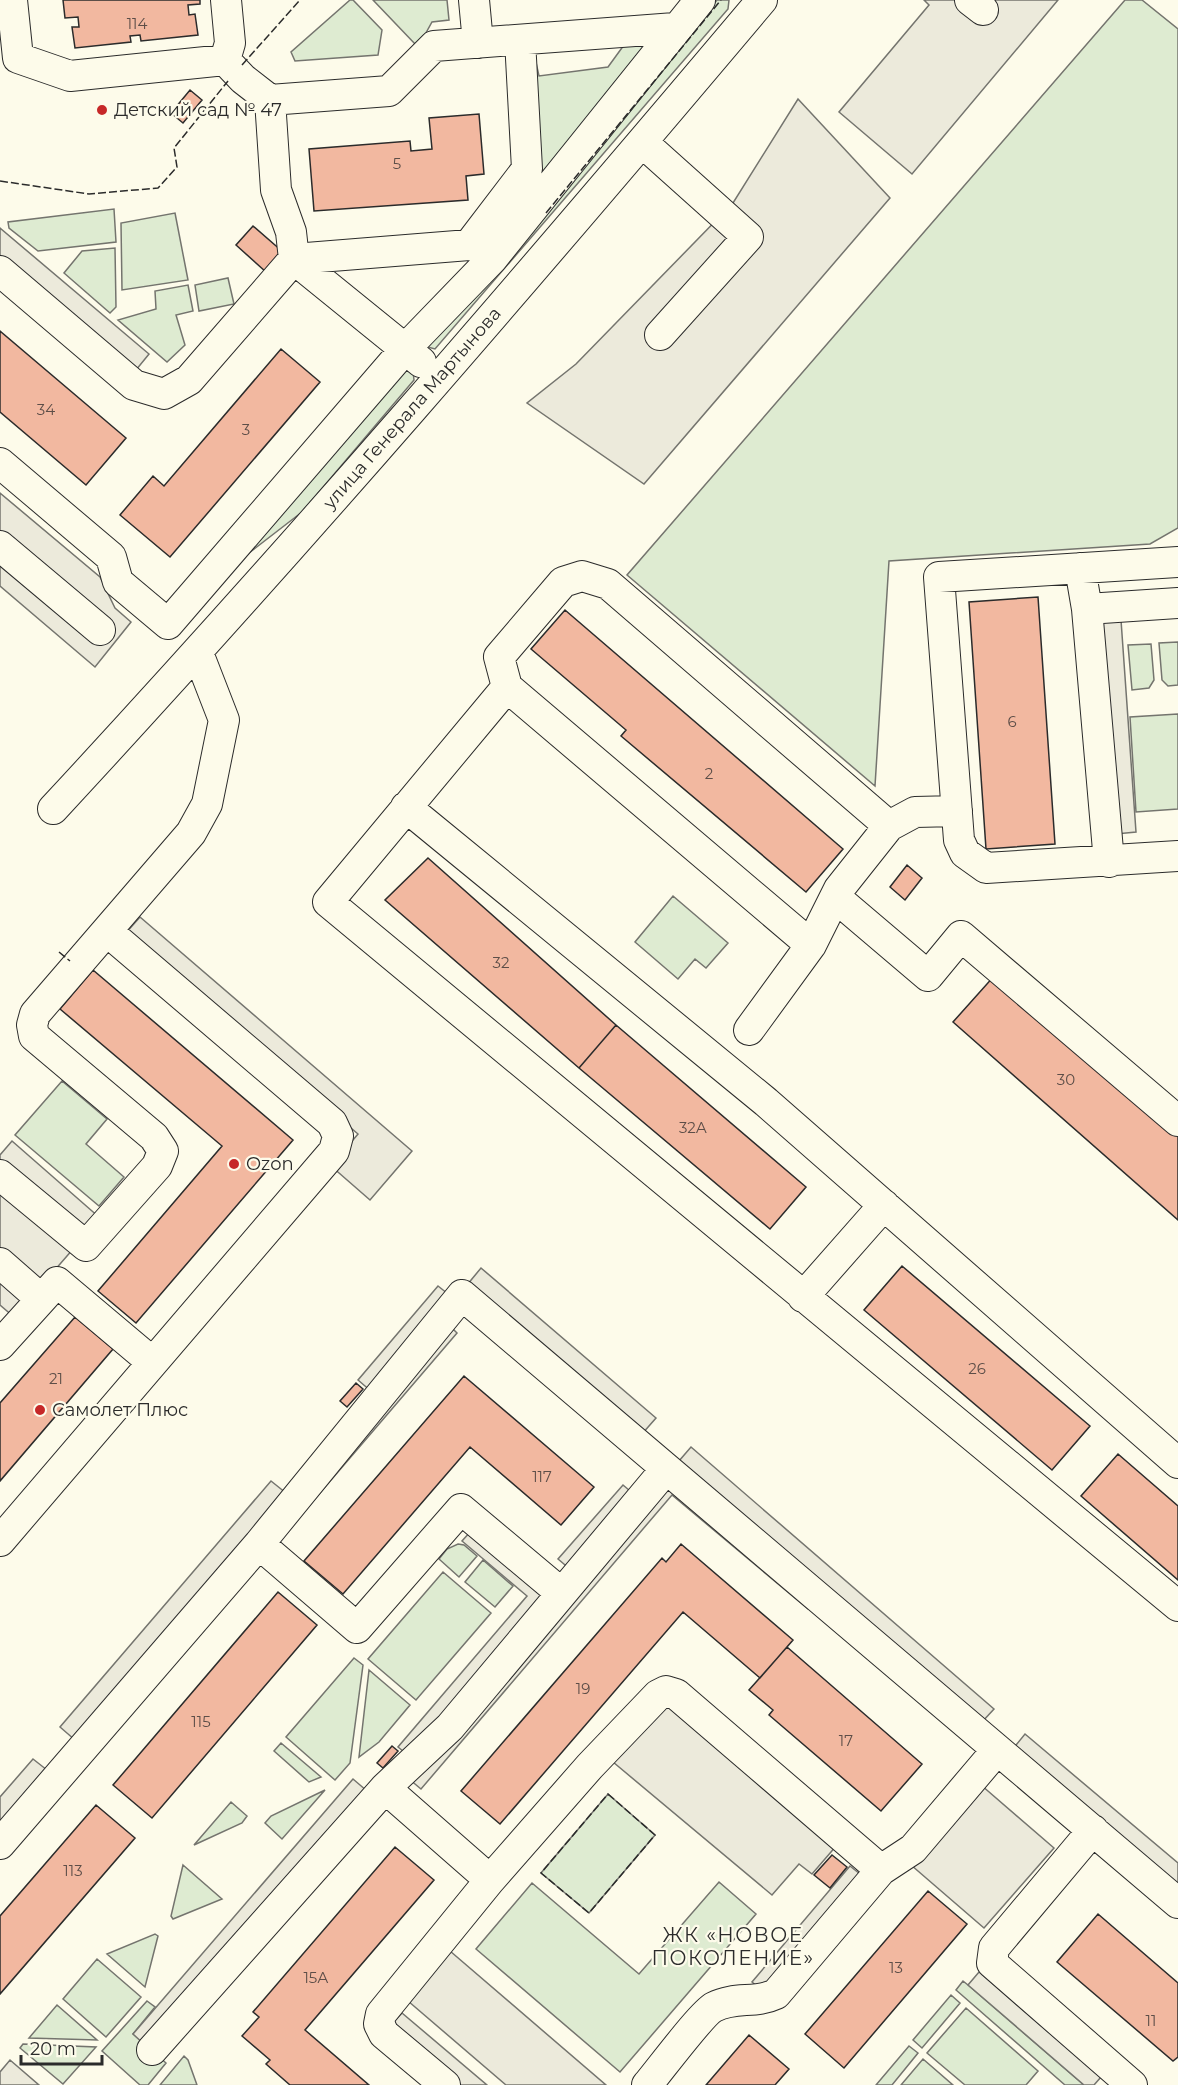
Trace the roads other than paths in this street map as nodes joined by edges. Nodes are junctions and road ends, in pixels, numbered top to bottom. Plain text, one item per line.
1 (12, 0) edge
2 (226, 0) edge
3 (474, 0) edge
4 (700, 0) edge
5 (758, 2) edge
6 (675, 28) junction
7 (520, 40) junction
8 (478, 43) junction
9 (225, 60) junction
10 (270, 100) junction
11 (642, 142) junction
12 (510, 214) junction
13 (294, 259) junction
14 (0, 271) edge
15 (660, 335) dead end
16 (405, 349) junction
17 (440, 377) junction
18 (0, 463) edge
19 (0, 546) edge
20 (1178, 562) edge
21 (1080, 568) junction
22 (1178, 603) edge
23 (1087, 609) junction
24 (100, 630) dead end
25 (198, 653) junction
26 (507, 687) junction
27 (406, 807) junction
28 (53, 809) dead end
29 (957, 811) junction
30 (889, 826) junction
31 (1178, 856) edge
32 (1109, 861) junction
33 (835, 897) junction
34 (108, 932) junction
35 (811, 945) junction
36 (749, 1030) dead end
37 (1178, 1121) edge
38 (0, 1175) edge
39 (884, 1205) junction
40 (0, 1263) edge
41 (803, 1297) junction
42 (41, 1299) junction
43 (0, 1345) edge
44 (152, 1362) junction
45 (1178, 1463) edge
46 (666, 1469) junction
47 (0, 1541) edge
48 (259, 1544) junction
49 (560, 1592) junction
50 (1178, 1606) edge
51 (997, 1750) junction
52 (385, 1788) junction
53 (1093, 1830) junction
54 (0, 1844) edge
55 (882, 1870) junction
56 (490, 1880) junction
57 (1178, 1903) edge
58 (152, 2050) dead end
59 (445, 2085) edge
60 (647, 2085) edge
61 (1132, 2085) edge

1 - 9 street
2 - 9 street
3 - 8 street
4 - 6 street
5 - 11 street, улица Генерала Мартынова
6 - 7 street
6 - 12 street
7 - 8 street
7 - 12 street
8 - 10 street
9 - 10 street
10 - 13 street
11 - 15 street
11 - 17 street, улица Генерала Мартынова
12 - 13 street
12 - 16 street
13 - 14 street
13 - 16 street
16 - 17 street
16 - 18 street
17 - 25 street, улица Генерала Мартынова
19 - 24 street
20 - 21 street
21 - 23 street
21 - 29 street
22 - 23 street
23 - 32 street
25 - 28 street, улица Генерала Мартынова
25 - 34 street
26 - 27 street
26 - 30 street
26 - 35 street
27 - 39 street
27 - 41 street
29 - 30 street
29 - 32 street
30 - 33 street
31 - 32 street
33 - 35 street
33 - 37 street
34 - 38 street
34 - 44 street
35 - 36 street
39 - 41 street
39 - 45 street
40 - 42 street
41 - 50 street
42 - 43 street
42 - 44 street
44 - 47 street
46 - 48 street
46 - 49 street
46 - 51 street
48 - 49 street
48 - 54 street
49 - 52 street
51 - 53 street
51 - 55 street
52 - 56 street
52 - 58 street
53 - 57 street
53 - 61 street
55 - 56 street
55 - 60 street
56 - 59 street

